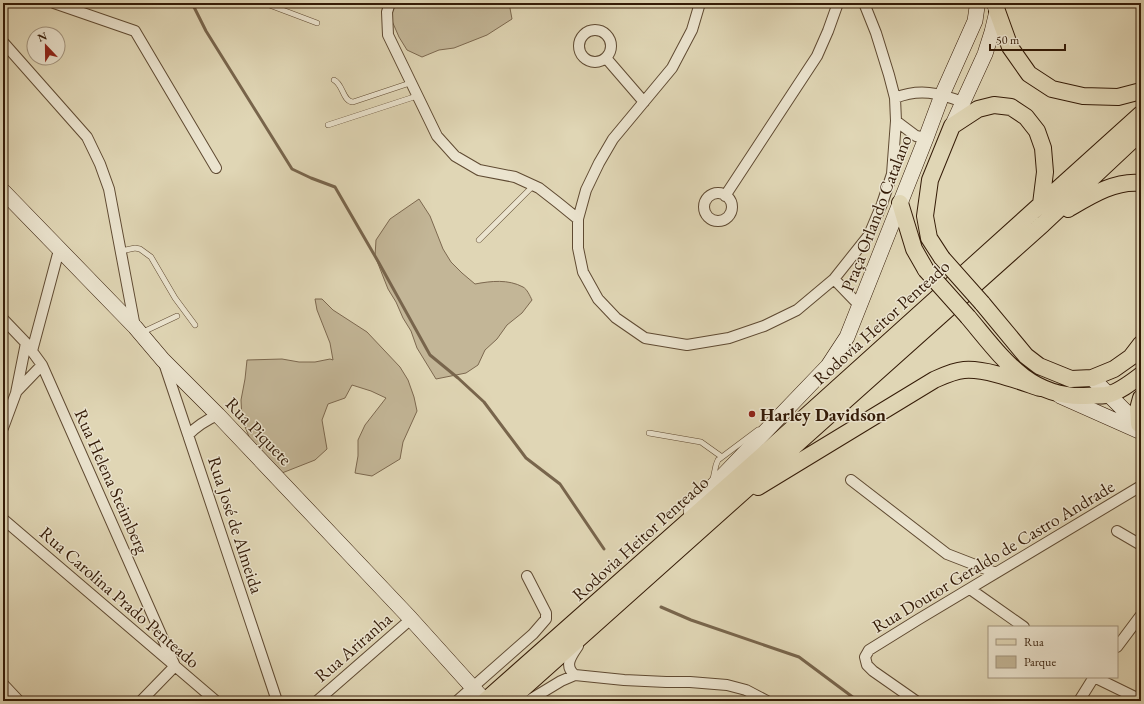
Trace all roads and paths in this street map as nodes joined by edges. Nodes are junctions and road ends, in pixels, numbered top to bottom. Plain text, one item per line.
1 (54, 3) edge
2 (264, 3) edge
3 (390, 3) edge
4 (700, 3) edge
5 (838, 3) edge
6 (864, 3) edge
7 (976, 3) edge
8 (995, 7) edge
9 (317, 23) dead end
10 (3, 42) edge
11 (606, 58) dead end
12 (334, 80) dead end
13 (410, 84) junction
14 (1141, 91) edge
15 (942, 95) junction
16 (416, 96) junction
17 (895, 98) junction
18 (644, 102) junction
19 (963, 102) junction
20 (1141, 114) edge
21 (896, 121) junction
22 (328, 125) dead end
23 (952, 126) junction
24 (1141, 132) edge
25 (926, 138) junction
26 (216, 168) dead end
27 (1141, 183) edge
28 (533, 186) junction
29 (3, 191) edge
30 (725, 196) dead end
31 (900, 203) junction
32 (1041, 204) junction
33 (578, 219) junction
34 (1042, 224) junction
35 (479, 240) dead end
36 (59, 250) junction
37 (121, 251) junction
38 (834, 278) junction
39 (860, 306) junction
40 (177, 316) dead end
41 (3, 318) edge
42 (194, 325) dead end
43 (137, 330) junction
44 (1141, 344) edge
45 (29, 347) junction
46 (163, 360) junction
47 (42, 365) junction
48 (1141, 375) edge
49 (1092, 378) junction
50 (1047, 390) junction
51 (16, 393) junction
52 (1108, 394) junction
53 (1141, 398) edge
54 (786, 408) junction
55 (218, 415) junction
56 (1140, 427) edge
57 (3, 428) edge
58 (649, 433) dead end
59 (188, 436) junction
60 (722, 457) junction
61 (851, 480) dead end
62 (1141, 486) edge
63 (712, 487) junction
64 (723, 509) junction
65 (3, 519) edge
66 (1118, 532) dead end
67 (1141, 545) edge
68 (662, 546) junction
69 (996, 573) junction
70 (527, 576) dead end
71 (970, 589) junction
72 (1141, 615) edge
73 (411, 619) junction
74 (1023, 626) edge
75 (592, 627) junction
76 (1118, 646) edge
77 (175, 666) junction
78 (575, 675) junction
79 (1093, 678) edge
80 (1096, 678) edge
81 (3, 684) edge
82 (472, 687) junction
83 (546, 690) junction
84 (1141, 700) edge
85 (20, 701) edge
86 (141, 701) edge
87 (216, 701) edge
88 (277, 701) edge
89 (317, 701) edge
90 (457, 701) edge
91 (485, 701) edge
92 (509, 701) edge
93 (528, 701) edge
94 (546, 701) edge
95 (767, 701) edge
96 (916, 701) edge
97 (1079, 701) edge

1 - 26 street
2 - 9 lane
3 - 13 street
4 - 18 street
5 - 30 street
6 - 17 street, Praça Orlando Catalano
7 - 15 street, Praça Orlando Catalano
8 - 14 main road
8 - 19 street
10 - 37 street
11 - 18 street
12 - 13 lane
13 - 16 street
15 - 17 street
15 - 19 street
15 - 25 street, Praça Orlando Catalano
16 - 22 lane
16 - 28 street
17 - 21 street, Praça Orlando Catalano
18 - 33 street
19 - 23 street
20 - 32 main road, Rodovia Heitor Penteado
21 - 25 street
21 - 38 street, Praça Orlando Catalano
23 - 32 main road
23 - 49 main road, bridge
24 - 34 main road, Rodovia Heitor Penteado
25 - 31 street, Praça Orlando Catalano
27 - 34 main road
28 - 33 street
28 - 35 lane
29 - 36 street, Rua Piquete
31 - 39 street, Praça Orlando Catalano
31 - 50 main road, bridge
32 - 68 main road, Rodovia Heitor Penteado
33 - 38 street
34 - 64 main road, Rodovia Heitor Penteado
36 - 43 street, Rua Piquete
36 - 45 street
37 - 42 lane
37 - 43 street
38 - 39 street, Praça Orlando Catalano
39 - 54 street
40 - 43 lane
41 - 45 street, Rua Helena Steimberg
43 - 46 street, Rua Piquete
44 - 49 main road
45 - 47 street, Rua Helena Steimberg
45 - 51 street
46 - 55 street, Rua Piquete
46 - 59 street, Rua José de Almeida
47 - 51 street
47 - 77 street, Rua Helena Steimberg
48 - 52 main road
49 - 52 street
50 - 52 main road
50 - 56 street
50 - 64 main road
51 - 57 street
52 - 56 street
53 - 56 main road
54 - 60 lane
54 - 63 street
55 - 59 street
55 - 73 street, Rua Piquete
58 - 60 lane
59 - 88 street, Rua José de Almeida
60 - 63 lane
61 - 69 street
62 - 69 street, Rua Doutor Geraldo de Castro Andrade
63 - 68 street
64 - 75 main road, Rodovia Heitor Penteado
65 - 77 street, Rua Carolina Prado Penteado
66 - 67 street
68 - 91 main road, Rodovia Heitor Penteado
69 - 71 street, Rua Doutor Geraldo de Castro Andrade
70 - 82 street
71 - 74 street
71 - 96 street, Rua Doutor Geraldo de Castro Andrade
72 - 76 street
73 - 82 street, Rua Piquete
73 - 89 street, Rua Ariranha
75 - 78 street
75 - 92 main road, Rodovia Heitor Penteado
77 - 86 street
77 - 87 street, Rua Carolina Prado Penteado
78 - 83 street
78 - 95 street
79 - 97 street
80 - 84 street
81 - 85 street
82 - 90 street
82 - 91 street, Rua Piquete
83 - 93 street
83 - 94 street

